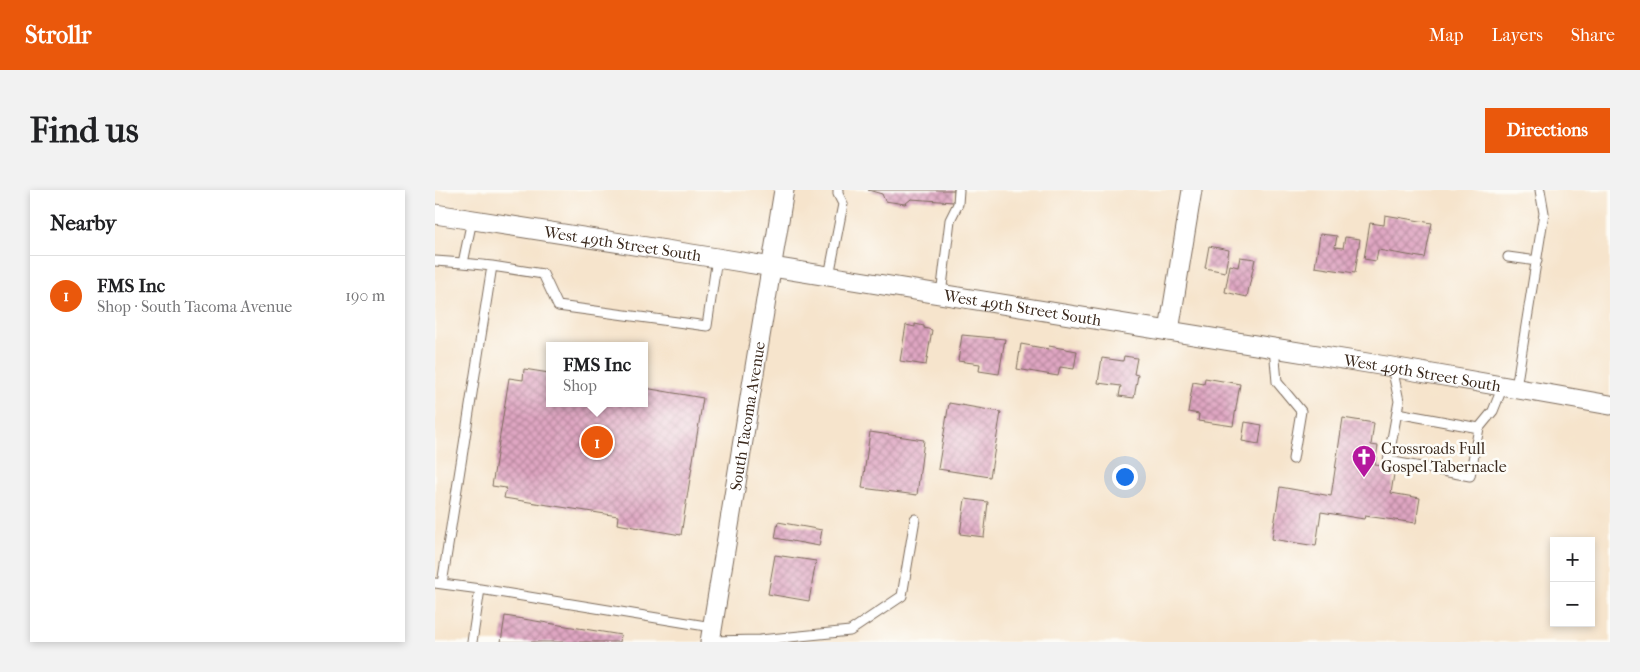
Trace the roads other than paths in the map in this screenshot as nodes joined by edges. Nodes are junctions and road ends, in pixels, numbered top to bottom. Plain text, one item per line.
1 (784, 190) edge
2 (838, 190) edge
3 (959, 190) edge
4 (1192, 190) edge
5 (1540, 190) edge
6 (435, 214) edge
7 (472, 220) junction
8 (1508, 257) dead end
9 (717, 258) junction
10 (435, 261) edge
11 (1537, 262) junction
12 (463, 263) junction
13 (492, 266) junction
14 (771, 267) junction
15 (829, 276) junction
16 (941, 295) junction
17 (1169, 331) junction
18 (1274, 348) junction
19 (1392, 367) junction
20 (1510, 387) junction
21 (1610, 405) edge
22 (1397, 413) junction
23 (1479, 428) junction
24 (1293, 458) dead end
25 (915, 519) dead end
26 (439, 583) edge
27 (479, 589) junction
28 (711, 637) edge
29 (472, 642) edge

1 - 14 street, South Tacoma Avenue
2 - 15 lane
3 - 16 lane
4 - 17 street
5 - 11 lane
6 - 7 street, West 49th Street South
7 - 9 street, West 49th Street South
7 - 12 lane
8 - 11 lane
9 - 13 lane
9 - 14 street, West 49th Street South
10 - 12 lane
11 - 20 lane
12 - 13 lane
13 - 26 lane
14 - 15 street, West 49th Street South
14 - 28 street, South Tacoma Avenue
15 - 16 street, West 49th Street South
16 - 17 street, West 49th Street South
17 - 18 street, West 49th Street South
18 - 19 street, West 49th Street South
18 - 24 lane
19 - 20 street, West 49th Street South
19 - 22 lane
20 - 21 street, West 49th Street South
20 - 23 lane
22 - 23 lane
22 - 23 lane
25 - 28 lane
26 - 27 lane
27 - 28 lane
27 - 29 lane

